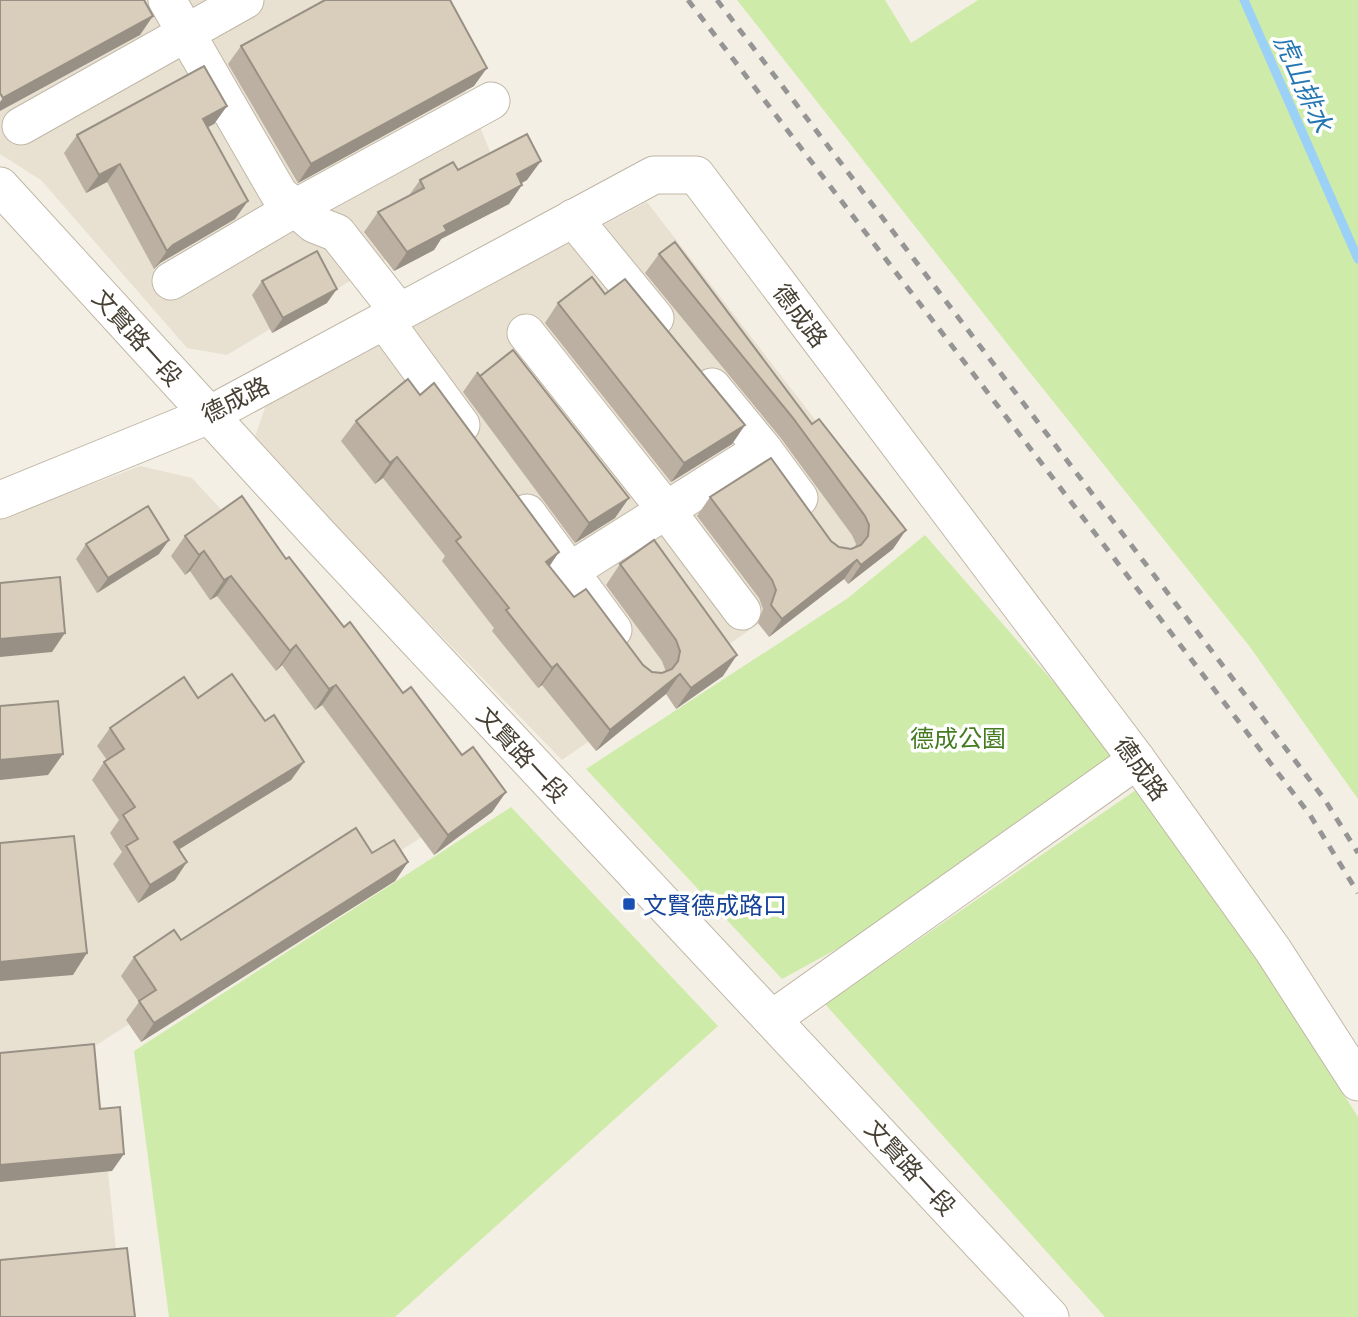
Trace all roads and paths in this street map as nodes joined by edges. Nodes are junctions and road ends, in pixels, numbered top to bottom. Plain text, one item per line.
1 (167, 0) edge
2 (245, 0) edge
3 (186, 32) junction
4 (491, 101) dead end
5 (21, 126) dead end
6 (0, 186) edge
7 (295, 208) junction
8 (573, 218) junction
9 (171, 281) dead end
10 (391, 316) junction
11 (526, 333) dead end
12 (209, 415) junction
13 (763, 449) junction
14 (481, 451) edge
15 (505, 484) edge
16 (0, 500) edge
17 (666, 510) junction
18 (819, 525) edge
19 (570, 571) junction
20 (742, 611) dead end
21 (630, 653) edge
22 (1137, 760) junction
23 (772, 1019) junction
24 (1358, 1083) edge
25 (1051, 1317) edge

1 - 3 street
2 - 3 street
3 - 5 street
3 - 7 street
4 - 7 street
6 - 12 street, 文賢路一段
7 - 9 street
7 - 10 street
8 - 10 street, 德成路
8 - 13 street
8 - 22 street, 德成路
10 - 12 street, 德成路
10 - 14 street
11 - 17 street
12 - 16 street, 德成路
12 - 23 street, 文賢路一段
13 - 17 street
13 - 18 street
15 - 19 street
17 - 19 street
17 - 20 street
19 - 21 street
22 - 23 street
22 - 24 street, 德成路
23 - 25 street, 文賢路一段

